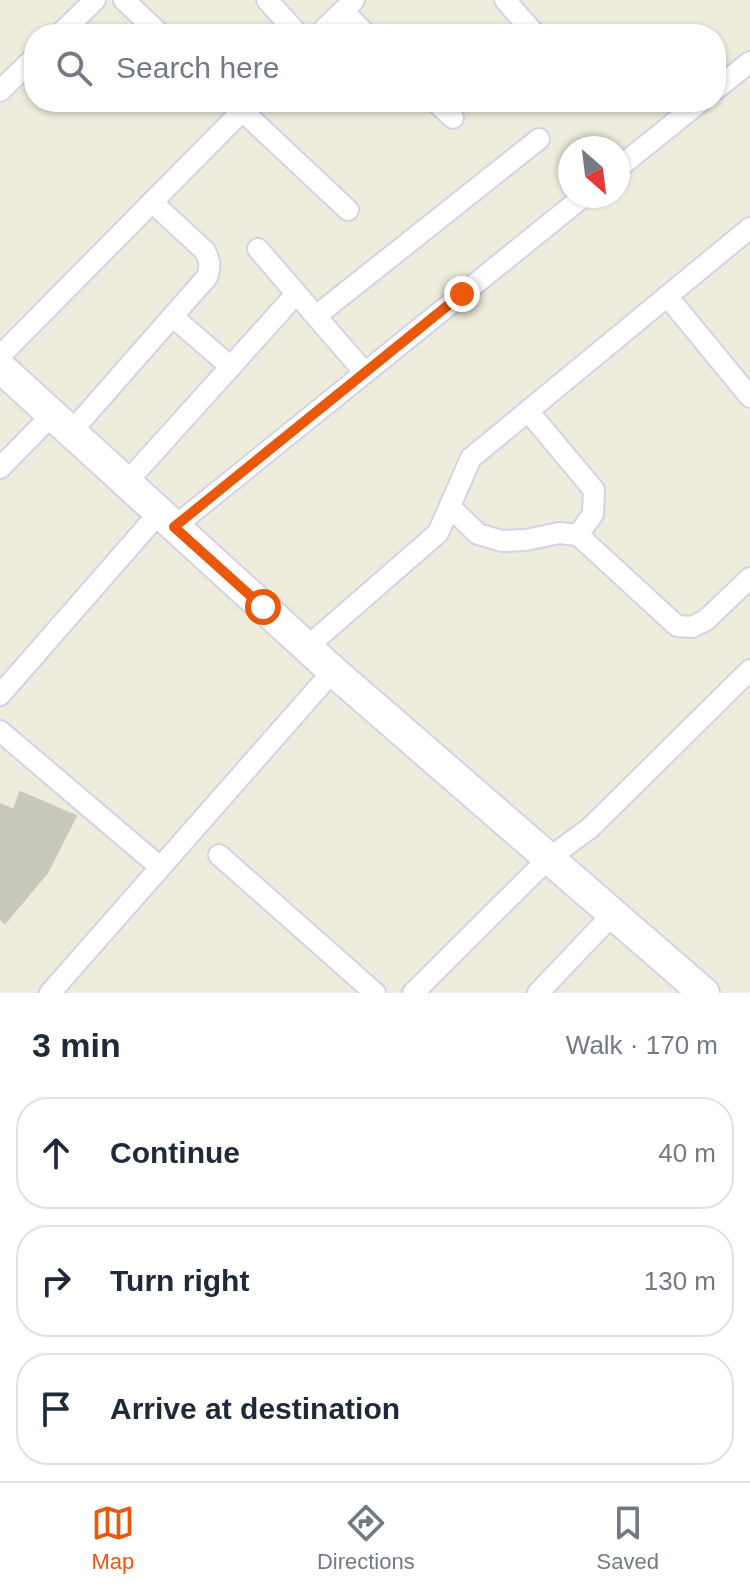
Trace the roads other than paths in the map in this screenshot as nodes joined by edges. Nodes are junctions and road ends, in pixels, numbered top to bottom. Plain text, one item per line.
1 (95, 0) edge
2 (124, 0) edge
3 (267, 0) edge
4 (505, 0) edge
5 (348, 6) edge
6 (70, 24) edge
7 (149, 24) edge
8 (289, 24) edge
9 (329, 24) edge
10 (360, 24) edge
11 (526, 24) edge
12 (750, 62) edge
13 (24, 68) edge
14 (726, 81) edge
15 (0, 91) edge
16 (236, 112) edge
17 (249, 112) edge
18 (447, 112) edge
19 (688, 112) edge
20 (453, 118) dead end
21 (539, 139) dead end
22 (630, 158) edge
23 (152, 202) junction
24 (569, 208) edge
25 (348, 210) dead end
26 (750, 228) edge
27 (258, 249) dead end
28 (296, 294) junction
29 (667, 296) junction
30 (316, 316) junction
31 (173, 317) junction
32 (0, 356) edge
33 (0, 367) edge
34 (231, 367) junction
35 (365, 373) junction
36 (748, 390) edge
37 (528, 411) junction
38 (61, 424) junction
39 (0, 468) edge
40 (126, 483) junction
41 (450, 507) junction
42 (167, 520) junction
43 (578, 535) junction
44 (750, 578) edge
45 (307, 647) junction
46 (750, 670) edge
47 (333, 671) junction
48 (0, 695) edge
49 (0, 731) edge
50 (219, 855) dead end
51 (549, 858) junction
52 (160, 867) junction
53 (613, 914) junction
54 (50, 993) edge
55 (375, 993) edge
56 (413, 993) edge
57 (538, 993) edge
58 (704, 993) edge

1 - 6 street
2 - 7 street
3 - 8 street
4 - 11 street
5 - 9 street
5 - 10 street
12 - 14 street
13 - 15 street
16 - 23 street
17 - 25 street
18 - 20 street
19 - 22 street
21 - 30 street
23 - 31 street
23 - 32 street
24 - 35 street
26 - 29 street
27 - 28 street
28 - 30 street
28 - 34 street
29 - 36 street
29 - 37 street
30 - 35 street
31 - 34 street
31 - 38 street
33 - 38 street
34 - 40 street
35 - 42 street
37 - 41 street
37 - 43 street
38 - 39 street
38 - 40 street
40 - 42 street
41 - 43 street
41 - 45 street
42 - 45 street
42 - 48 street
43 - 44 street
45 - 47 street
46 - 51 street
47 - 51 street
47 - 52 street
49 - 52 street
50 - 55 street
51 - 53 street
51 - 56 street
52 - 54 street
53 - 57 street
53 - 58 street

